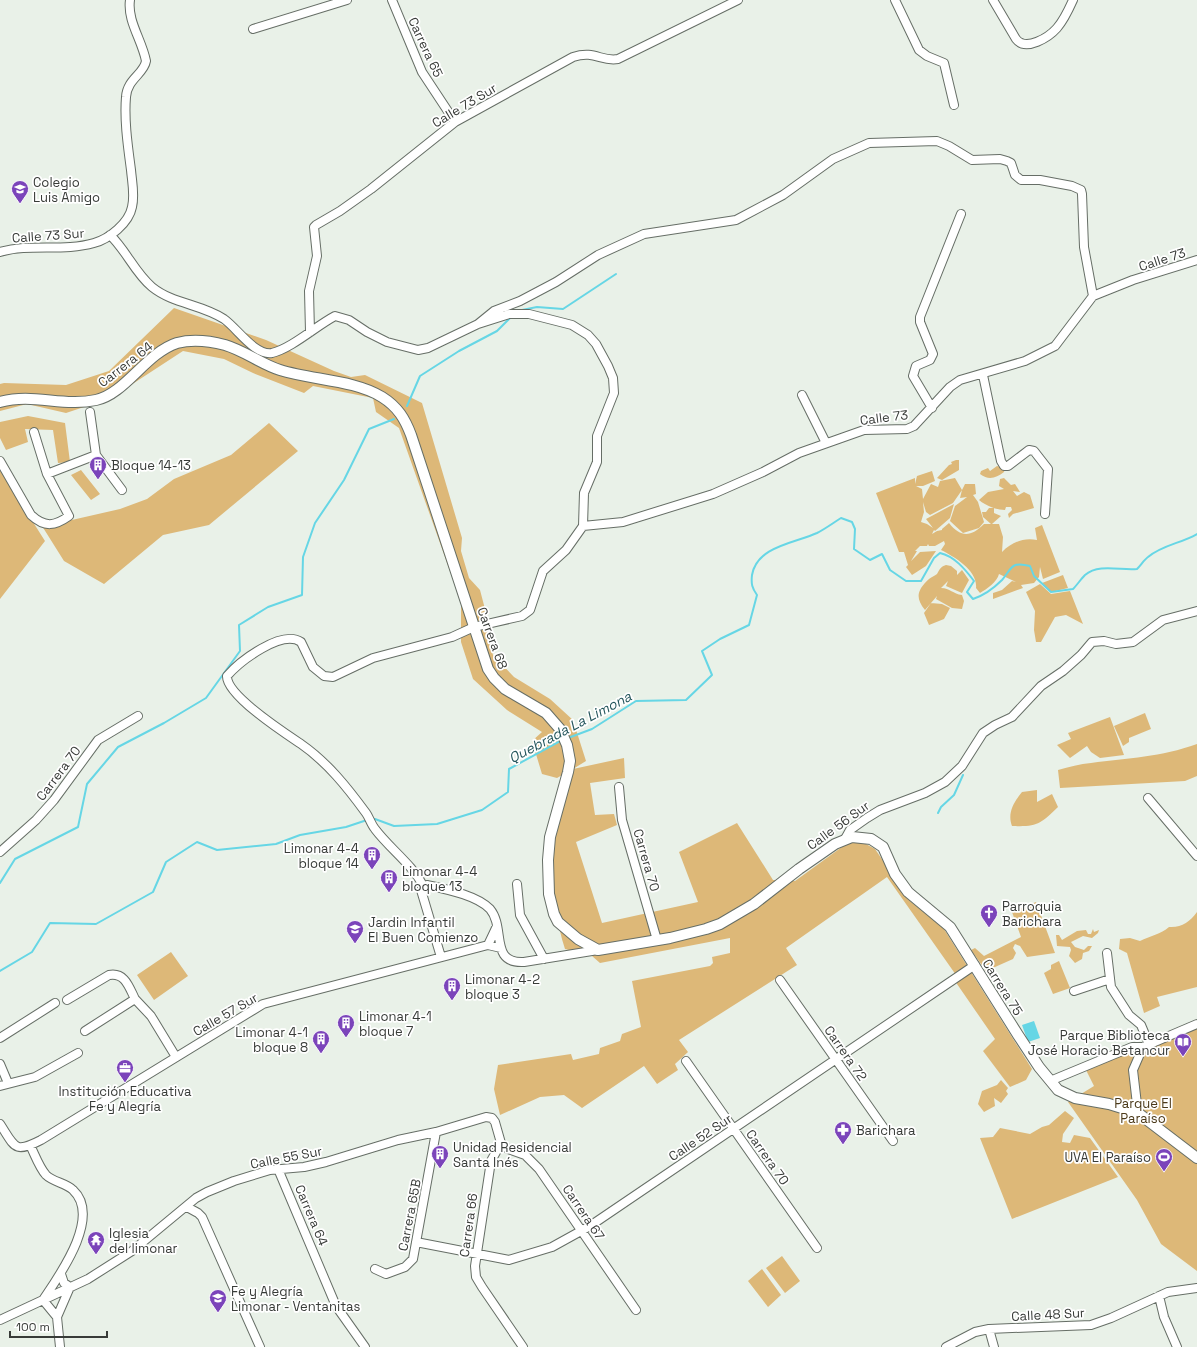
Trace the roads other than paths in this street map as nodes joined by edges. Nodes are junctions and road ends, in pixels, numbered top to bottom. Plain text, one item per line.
1 (130, 0) edge
2 (347, 0) edge
3 (392, 0) edge
4 (738, 0) edge
5 (895, 0) edge
6 (993, 0) edge
7 (1073, 0) edge
8 (729, 2) edge
9 (253, 29) dead end
10 (954, 105) dead end
11 (455, 122) junction
12 (961, 214) dead end
13 (110, 235) junction
14 (0, 252) edge
15 (1197, 260) edge
16 (1094, 296) junction
17 (478, 324) junction
18 (310, 332) junction
19 (983, 374) junction
20 (306, 377) joint
21 (802, 395) dead end
22 (0, 402) edge
23 (932, 408) junction
24 (90, 412) dead end
25 (34, 432) dead end
26 (826, 443) junction
27 (96, 455) junction
28 (0, 461) edge
29 (47, 474) junction
30 (122, 490) dead end
31 (1045, 514) dead end
32 (583, 526) junction
33 (1197, 611) edge
34 (474, 627) junction
35 (138, 716) dead end
36 (619, 787) dead end
37 (1148, 798) dead end
38 (845, 839) junction
39 (0, 852) edge
40 (1197, 856) edge
41 (517, 884) dead end
42 (424, 887) junction
43 (497, 926) junction
44 (657, 940) junction
45 (488, 945) junction
46 (501, 948) junction
47 (598, 950) junction
48 (1107, 953) dead end
49 (441, 957) junction
50 (544, 959) junction
51 (975, 965) junction
52 (780, 980) dead end
53 (1110, 980) junction
54 (1074, 991) dead end
55 (135, 999) junction
56 (68, 1000) dead end
57 (55, 1003) dead end
58 (1197, 1024) edge
59 (85, 1031) dead end
60 (0, 1038) edge
61 (1146, 1046) junction
62 (78, 1053) dead end
63 (176, 1057) junction
64 (836, 1060) junction
65 (686, 1061) dead end
66 (0, 1064) edge
67 (1050, 1081) junction
68 (4, 1084) edge
69 (1138, 1113) junction
70 (0, 1124) edge
71 (734, 1129) junction
72 (436, 1132) junction
73 (893, 1141) dead end
74 (501, 1143) junction
75 (30, 1145) junction
76 (1197, 1158) edge
77 (278, 1169) junction
78 (188, 1207) junction
79 (583, 1231) junction
80 (416, 1242) junction
81 (817, 1248) dead end
82 (475, 1254) junction
83 (375, 1269) dead end
84 (61, 1274) junction
85 (70, 1287) junction
86 (1197, 1288) edge
87 (1159, 1296) junction
88 (43, 1300) junction
89 (636, 1310) dead end
90 (57, 1317) junction
91 (0, 1320) edge
92 (989, 1329) junction
93 (60, 1347) edge
94 (260, 1347) edge
95 (365, 1347) edge
96 (523, 1347) edge
97 (946, 1347) edge
98 (994, 1347) edge
99 (1177, 1347) edge

1 - 13 street
2 - 9 street
3 - 11 street, Carrera 65
4 - 8 street, Calle 73 Sur
5 - 10 street
6 - 7 street
8 - 11 street, Calle 73 Sur
11 - 18 street, Calle 73 Sur
12 - 23 street
13 - 14 street, Calle 73 Sur
13 - 18 street
15 - 16 street, Calle 73
16 - 17 street
16 - 19 street, Calle 73
17 - 18 street
17 - 32 street
19 - 23 street, Calle 73
19 - 31 street
20 - 22 street, Carrera 64
20 - 34 street, Carrera 68
21 - 26 street
23 - 26 street, Calle 73
24 - 27 street
25 - 29 street
26 - 32 street, Calle 73
27 - 29 street
27 - 30 street
28 - 29 street
32 - 34 street
33 - 38 street, Calle 56 Sur
34 - 42 street
34 - 47 street, Carrera 68
35 - 39 street, Carrera 70
36 - 44 street, Carrera 70
37 - 40 street
38 - 44 street, Calle 56 Sur
38 - 51 street, Carrera 75
41 - 50 street
42 - 43 street
42 - 49 street
43 - 45 street
43 - 46 street
44 - 47 street, Calle 56 Sur
45 - 46 street, Calle 57 Sur
45 - 49 street, Calle 57 Sur
46 - 50 street, Calle 56 Sur
47 - 50 street, Calle 56 Sur
48 - 53 street
49 - 63 street, Calle 57 Sur
51 - 64 street, Calle 52 Sur
51 - 67 street, Carrera 75
52 - 64 street, Carrera 72
53 - 54 street
53 - 61 street
55 - 56 street
55 - 59 street
55 - 63 street
57 - 60 street
58 - 61 street
61 - 67 street
61 - 69 street
62 - 68 street
63 - 75 street, Calle 57 Sur
64 - 71 street, Calle 52 Sur
64 - 73 street, Carrera 72
65 - 71 street, Carrera 70
66 - 68 street
67 - 69 street, Carrera 75
69 - 76 street, Carrera 75
70 - 75 street
71 - 79 street, Calle 52 Sur
71 - 81 street, Carrera 70
72 - 74 street, Calle 55 Sur
72 - 77 street, Calle 55 Sur
72 - 80 street, Carrera 65B
74 - 79 street, Carrera 67
74 - 82 street, Carrera 66
75 - 84 street
77 - 78 street, Calle 55 Sur
77 - 95 street, Carrera 64
78 - 85 street, Calle 55 Sur
78 - 94 street
79 - 82 street, Calle 52 Sur
79 - 89 street, Carrera 67
80 - 82 street, Calle 52 Sur
80 - 83 street, Carrera 65B
82 - 96 street, Carrera 66
84 - 85 street
84 - 88 street
85 - 88 street, Calle 55 Sur
85 - 90 street
86 - 87 street, Calle 48 Sur
87 - 92 street, Calle 48 Sur
87 - 99 street
88 - 90 street
88 - 91 street, Calle 55 Sur
90 - 93 street
92 - 97 street, Calle 48 Sur
92 - 98 street

